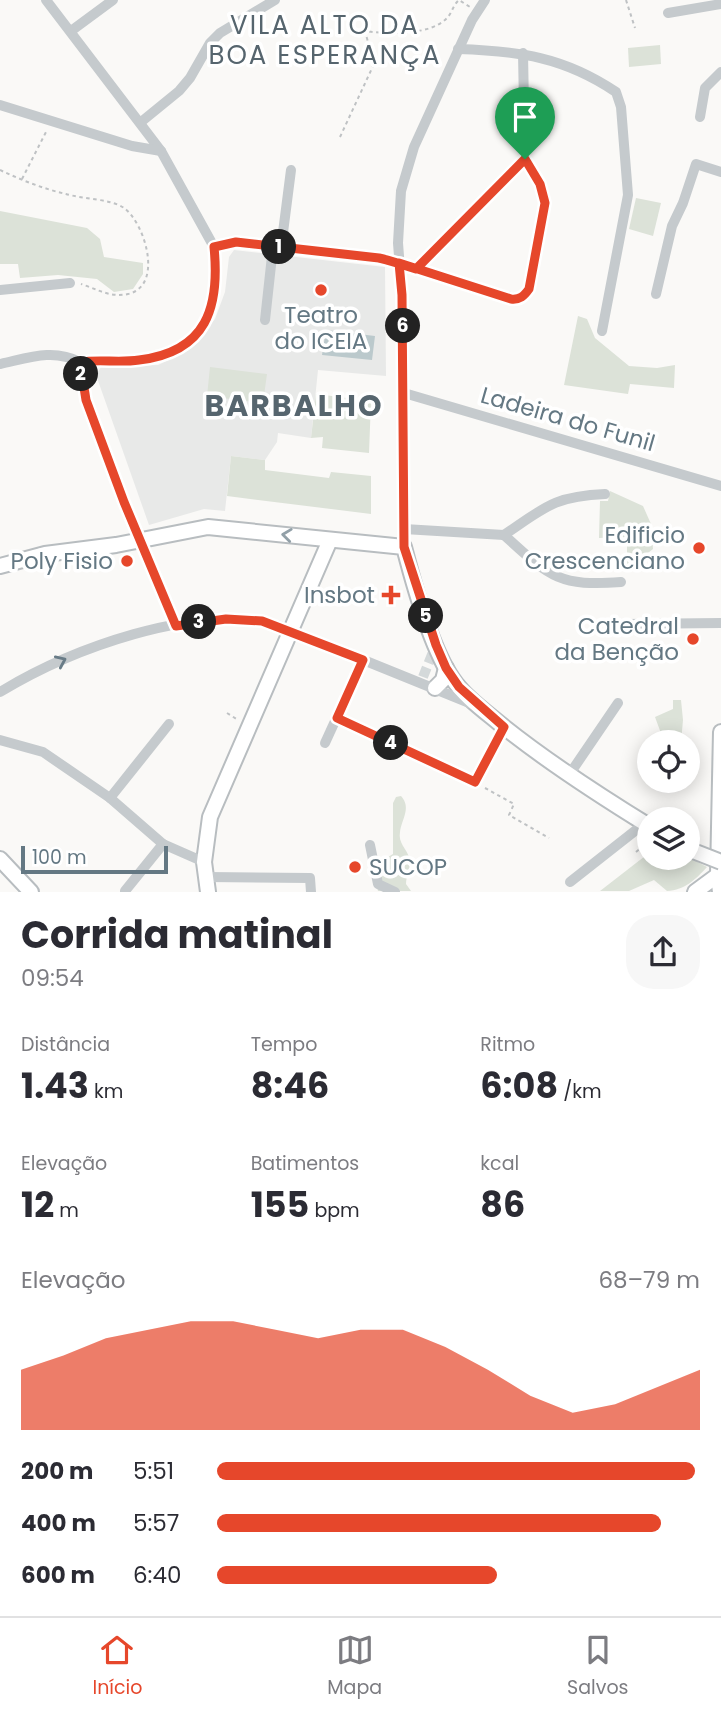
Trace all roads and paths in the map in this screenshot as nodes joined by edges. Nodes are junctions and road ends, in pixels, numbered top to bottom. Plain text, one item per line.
1 (47, 0) edge
2 (113, 0) edge
3 (275, 0) edge
4 (485, 0) edge
5 (626, 0) edge
6 (721, 4) edge
7 (477, 10) junction
8 (668, 13) dead end
9 (635, 28) dead end
10 (71, 31) junction
11 (458, 49) junction
12 (523, 53) junction
13 (721, 72) edge
14 (0, 105) edge
15 (700, 117) dead end
16 (52, 121) junction
17 (141, 122) junction
18 (340, 138) dead end
19 (161, 151) junction
20 (525, 159) junction
21 (0, 170) edge
22 (291, 170) dead end
23 (721, 172) edge
24 (22, 179) junction
25 (214, 247) junction
26 (277, 247) junction
27 (399, 263) junction
28 (416, 269) junction
29 (70, 282) joint
30 (0, 290) edge
31 (656, 294) dead end
32 (265, 320) dead end
33 (602, 331) dead end
34 (80, 362) junction
35 (0, 364) edge
36 (404, 393) junction
37 (721, 486) edge
38 (605, 495) dead end
39 (404, 529) junction
40 (504, 535) junction
41 (141, 540) junction
42 (330, 540) junction
43 (404, 547) junction
44 (0, 566) edge
45 (621, 582) dead end
46 (721, 622) edge
47 (626, 624) dead end
48 (176, 626) junction
49 (291, 632) junction
50 (363, 660) junction
51 (446, 668) junction
52 (435, 688) junction
53 (0, 692) edge
54 (618, 703) dead end
55 (480, 707) junction
56 (227, 714) dead end
57 (337, 718) junction
58 (244, 723) dead end
59 (169, 724) dead end
60 (504, 727) junction
61 (721, 732) edge
62 (0, 740) edge
63 (325, 743) dead end
64 (569, 775) junction
65 (475, 782) junction
66 (110, 799) junction
67 (637, 819) edge
68 (637, 832) edge
69 (549, 838) dead end
70 (163, 844) junction
71 (370, 845) dead end
72 (700, 856) edge
73 (0, 859) edge
74 (204, 862) junction
75 (720, 868) edge
76 (570, 882) dead end
77 (207, 884) edge
78 (31, 891) edge
79 (125, 891) edge
80 (311, 891) edge
81 (395, 891) edge
82 (695, 891) edge
83 (720, 891) edge

1 - 10 street
2 - 10 street
3 - 17 street
4 - 7 street
5 - 9 path
6 - 8 street
7 - 11 street
7 - 18 path
10 - 17 street
11 - 12 street
11 - 27 street
12 - 20 street
12 - 33 street
13 - 15 street
14 - 16 street
16 - 19 street
16 - 24 path
17 - 19 street
19 - 25 street
20 - 28 street
20 - 28 street
21 - 24 path
22 - 26 street
23 - 31 street
24 - 29 path
25 - 26 street
25 - 34 street
26 - 27 street
26 - 32 street
27 - 28 street
27 - 36 street
29 - 30 street
34 - 35 street
34 - 41 street
36 - 37 street, Ladeira do Funil
36 - 39 street
38 - 40 street
39 - 40 street
39 - 43 street
40 - 45 street
42 -> 41 main road
41 - 44 main road
41 - 48 street
42 - 43 main road
42 - 49 main road
43 - 51 main road
46 - 47 street
48 - 49 street
53 -> 48 street
49 - 50 street
49 - 74 main road
50 - 52 street
50 - 57 street
51 - 52 main road
51 - 55 main road
52 - 55 street
54 - 64 street
55 - 60 main road
56 - 58 path
57 - 63 street
57 - 65 street
59 - 66 street
60 - 64 main road
60 - 65 street
61 - 75 main road
62 - 66 street
64 - 67 main road
65 - 69 path
66 - 70 street
68 - 76 street
70 - 74 street
70 - 79 street
71 - 81 street
72 - 75 main road, bridge
73 - 78 main road
74 - 77 main road
75 - 82 main road
75 - 83 main road
77 - 80 street

